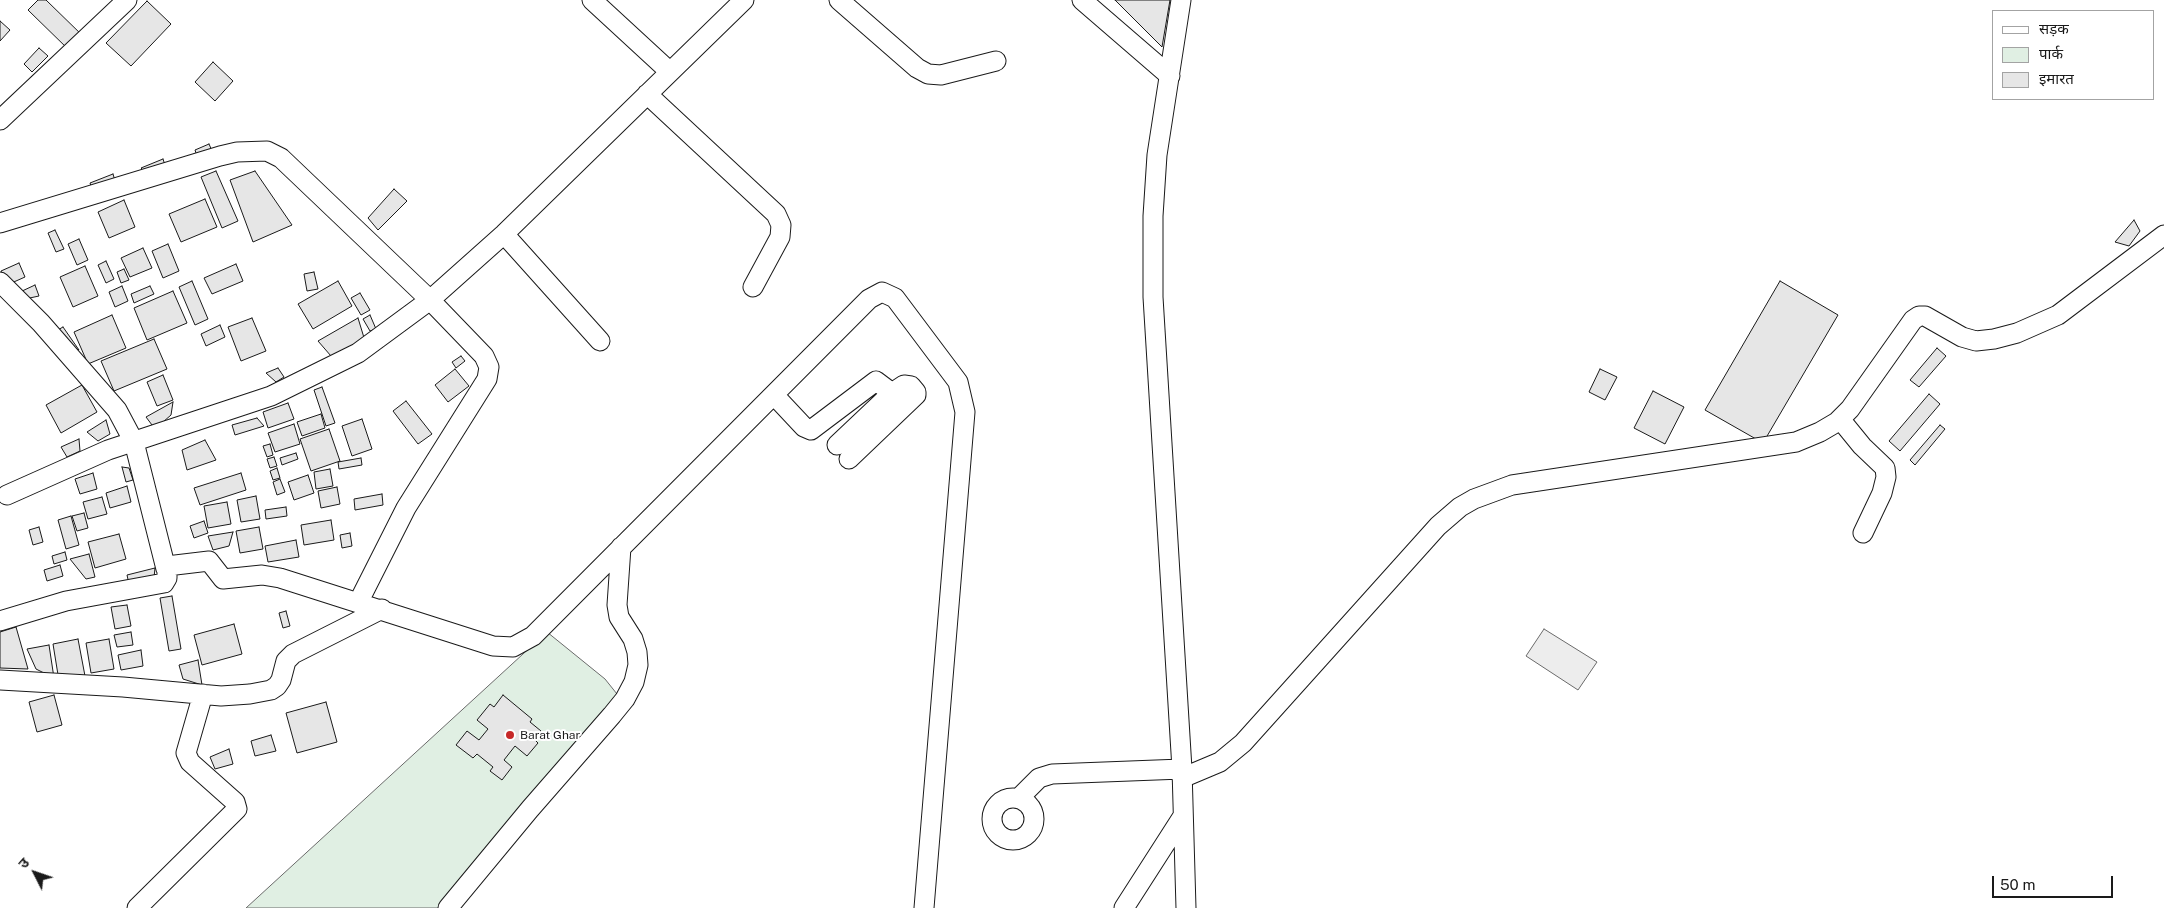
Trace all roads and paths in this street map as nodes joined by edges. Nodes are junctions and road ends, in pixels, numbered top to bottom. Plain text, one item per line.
1 (127, 0) edge
2 (592, 0) edge
3 (744, 0) edge
4 (839, 0) edge
5 (1082, 0) edge
6 (1181, 0) edge
7 (996, 61) dead end
8 (668, 71) junction
9 (1170, 76) junction
10 (647, 94) junction
11 (0, 120) edge
12 (0, 223) edge
13 (504, 234) junction
14 (2164, 235) edge
15 (0, 282) edge
16 (752, 287) dead end
17 (430, 300) junction
18 (600, 341) dead end
19 (774, 395) junction
20 (1840, 419) junction
21 (134, 442) junction
22 (843, 452) dead end
23 (7, 495) dead end
24 (1863, 533) dead end
25 (622, 547) junction
26 (166, 569) junction
27 (358, 601) junction
28 (382, 609) junction
29 (0, 621) edge
30 (0, 680) edge
31 (203, 694) junction
32 (1182, 774) junction
33 (1020, 798) dead end
34 (1183, 816) junction
35 (137, 908) edge
36 (448, 908) edge
37 (924, 908) edge
38 (1124, 908) edge
39 (1186, 908) edge

1 - 11 street
2 - 8 street
3 - 8 street
4 - 7 street
5 - 9 street
6 - 9 street
8 - 10 street
9 - 32 street
10 - 13 street
10 - 16 street
12 - 17 street
13 - 17 street
13 - 18 street
14 - 20 street
15 - 21 street
17 - 21 street
17 - 27 street
19 - 22 street
19 - 25 street
19 - 37 street
20 - 24 street
20 - 32 street
21 - 23 street
21 - 26 street
25 - 28 street
25 - 36 street
26 - 27 street
26 - 29 street
27 - 28 street
28 - 31 street
30 - 31 street
31 - 35 street
32 - 33 street
32 - 34 street
34 - 38 street
34 - 39 street

